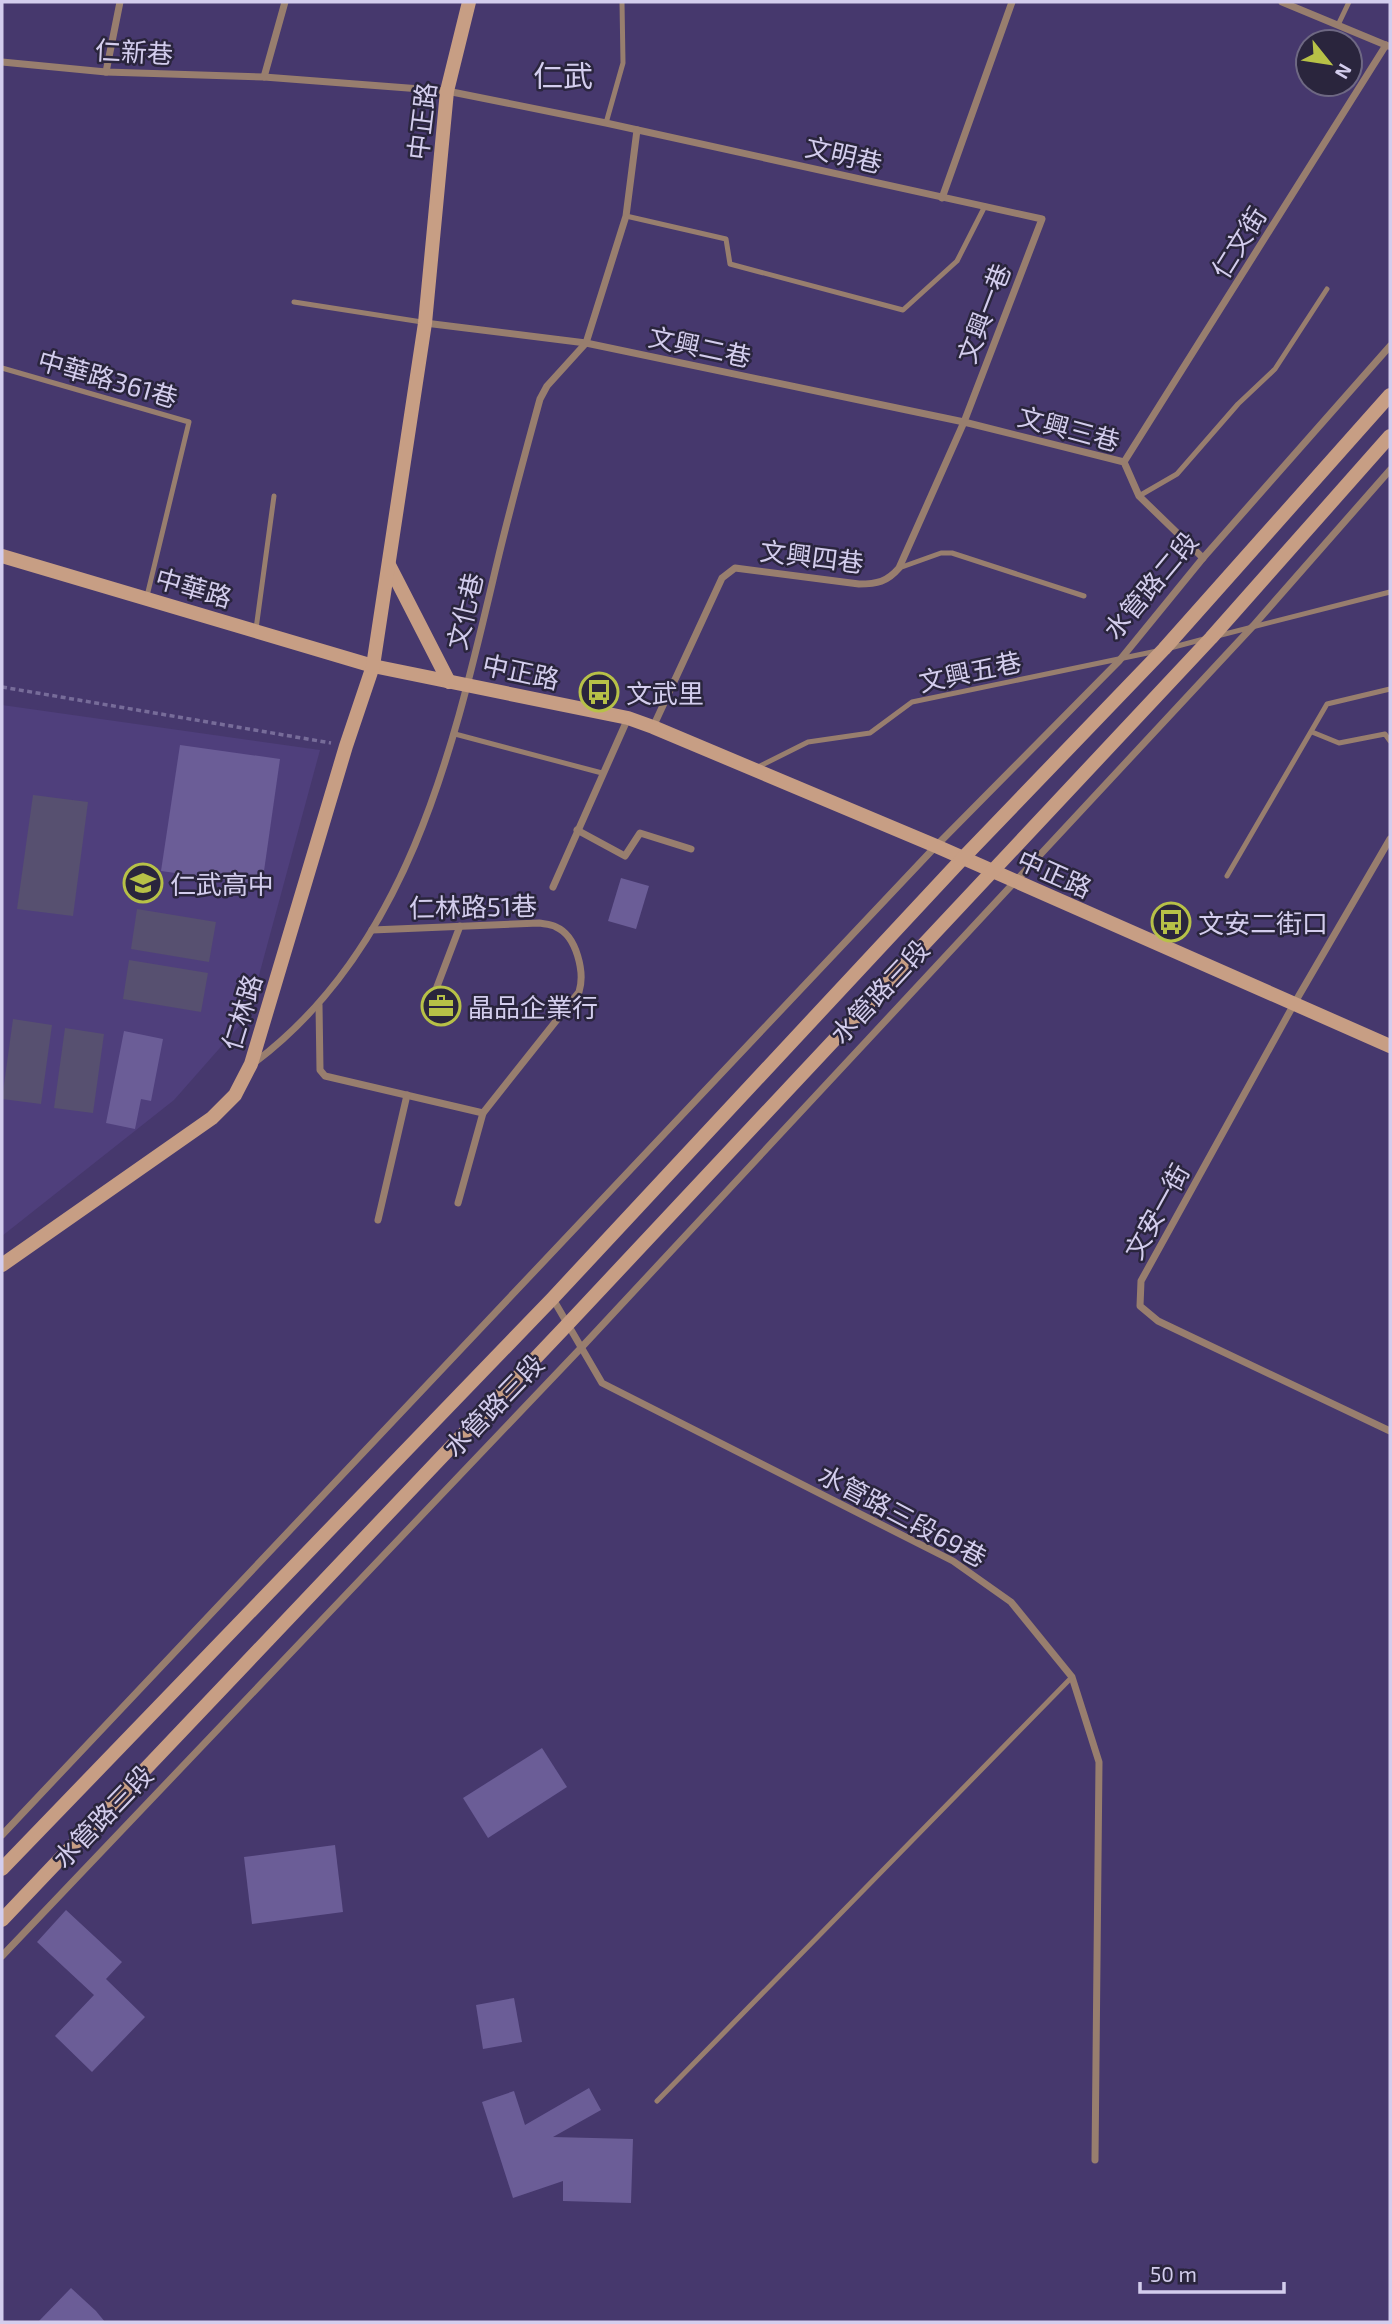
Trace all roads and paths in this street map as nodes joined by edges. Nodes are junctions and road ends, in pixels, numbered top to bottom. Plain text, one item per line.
1 (120, 2) edge
2 (285, 2) edge
3 (469, 2) edge
4 (622, 2) edge
5 (1012, 2) edge
6 (1283, 2) edge
7 (1349, 2) edge
8 (1338, 25) junction
9 (1390, 37) edge
10 (1388, 46) edge
11 (2, 62) edge
12 (106, 72) junction
13 (264, 77) junction
14 (447, 92) junction
15 (606, 122) junction
16 (637, 130) junction
17 (942, 198) junction
18 (985, 206) junction
19 (626, 216) junction
20 (1042, 219) joint
21 (1327, 289) dead end
22 (294, 302) dead end
23 (425, 323) junction
24 (586, 343) junction
25 (1390, 346) edge
26 (2, 368) edge
27 (1390, 395) edge
28 (964, 422) junction
29 (1390, 436) edge
30 (1124, 462) junction
31 (1390, 470) edge
32 (274, 496) dead end
33 (1139, 496) junction
34 (2, 556) edge
35 (1203, 558) junction
36 (389, 565) junction
37 (899, 568) junction
38 (1390, 592) edge
39 (1084, 596) dead end
40 (146, 599) junction
41 (1253, 626) junction
42 (256, 631) junction
43 (1211, 638) junction
44 (1164, 649) junction
45 (1119, 661) junction
46 (373, 666) junction
47 (449, 682) junction
48 (468, 685) junction
49 (2, 687) edge
50 (1390, 689) edge
51 (628, 718) junction
52 (653, 727) junction
53 (1312, 732) junction
54 (456, 734) junction
55 (1390, 741) edge
56 (346, 746) junction
57 (755, 769) junction
58 (603, 773) junction
59 (577, 830) junction
60 (1390, 839) edge
61 (936, 846) junction
62 (691, 849) dead end
63 (963, 858) junction
64 (990, 870) junction
65 (1227, 876) dead end
66 (1013, 882) junction
67 (553, 887) dead end
68 (460, 926) junction
69 (372, 930) junction
70 (1294, 1004) junction
71 (320, 1006) junction
72 (427, 1013) dead end
73 (1390, 1046) edge
74 (251, 1064) junction
75 (407, 1095) junction
76 (483, 1113) junction
77 (458, 1203) dead end
78 (378, 1220) dead end
79 (2, 1265) edge
80 (552, 1299) junction
81 (566, 1326) junction
82 (580, 1349) junction
83 (1390, 1431) edge
84 (1072, 1677) junction
85 (2, 1835) edge
86 (2, 1869) edge
87 (2, 1920) edge
88 (2, 1956) edge
89 (657, 2101) dead end
90 (1095, 2160) dead end

1 - 12 street
2 - 13 street
3 - 14 street, 中正路
4 - 15 lane
5 - 17 street
6 - 8 street
7 - 8 lane
8 - 10 street
9 - 10 lane
10 - 30 street, 仁文街
11 - 12 street, 仁新巷
12 - 13 street, 仁新巷
13 - 14 street, 仁新巷
14 - 15 street, 仁新巷
14 - 23 street, 中正路
15 - 16 street, 文明巷
16 - 17 street, 文明巷
16 - 19 street, 文化巷
17 - 18 street, 文明巷
18 - 19 lane
18 - 20 street, 文明巷
19 - 24 street, 文化巷
20 - 28 street, 文興一巷
21 - 33 lane
22 - 23 lane
23 - 24 street, 文興二巷
23 - 36 street, 中正路
24 - 28 street, 文興二巷
24 - 48 street, 文化巷
25 - 35 street, 水管路二段
26 - 40 lane, 中華路361巷
27 - 44 street, 水管路二段
28 - 30 street, 文興三巷
28 - 37 street, 文興四巷
29 - 43 street
30 - 33 street, 文興三巷
31 - 41 street
32 - 42 lane
33 - 35 street, 文興三巷
34 - 40 street, 中華路
35 - 45 street, 水管路二段
36 - 46 street, 中正路
36 - 47 street
37 - 39 lane
37 - 52 street, 文興四巷
38 - 41 lane, 文興五巷
40 - 42 street, 中華路
41 - 43 lane, 文興五巷
41 - 66 street
42 - 46 street, 中華路
43 - 44 lane, 文興五巷
43 - 64 street
44 - 45 lane, 文興五巷
44 - 63 street, 水管路二段
45 - 57 lane, 文興五巷
45 - 61 street, 水管路二段
46 - 47 street, 中正路
46 - 56 street, 仁林路
47 - 48 street, 中正路
48 - 51 street, 中正路
48 - 54 street, 文化巷
49 - 56 path
50 - 53 lane
51 - 52 street, 中正路
51 - 58 street
52 - 57 street, 中正路
53 - 55 lane
53 - 65 lane
54 - 58 lane
54 - 69 street, 文化巷
56 - 74 street, 仁林路
57 - 61 street, 中正路
58 - 59 street
59 - 62 street
59 - 67 street
60 - 70 street
61 - 63 street, 中正路
61 - 85 street
63 - 64 street, 中正路
63 - 80 street, 水管路三段
64 - 66 street, 中正路
64 - 81 street, 水管路三段
66 - 70 street, 中正路
66 - 82 street, 水管路三段
68 - 69 street, 仁林路51巷
68 - 72 street
68 - 76 street, 仁林路51巷
69 - 71 street, 文化巷
70 - 73 street, 中正路
70 - 83 street, 文安一街
71 - 74 street, 文化巷
71 - 75 street
74 - 79 street, 仁林路
75 - 76 street
75 - 78 street
76 - 77 street, 仁林路51巷
80 - 81 street, 水管路三段69巷
80 - 86 street, 水管路三段
81 - 82 street, 水管路三段69巷
81 - 87 street, 水管路三段
82 - 84 street, 水管路三段69巷
82 - 88 street, 水管路三段
84 - 89 lane
84 - 90 street, 水管路三段69巷

